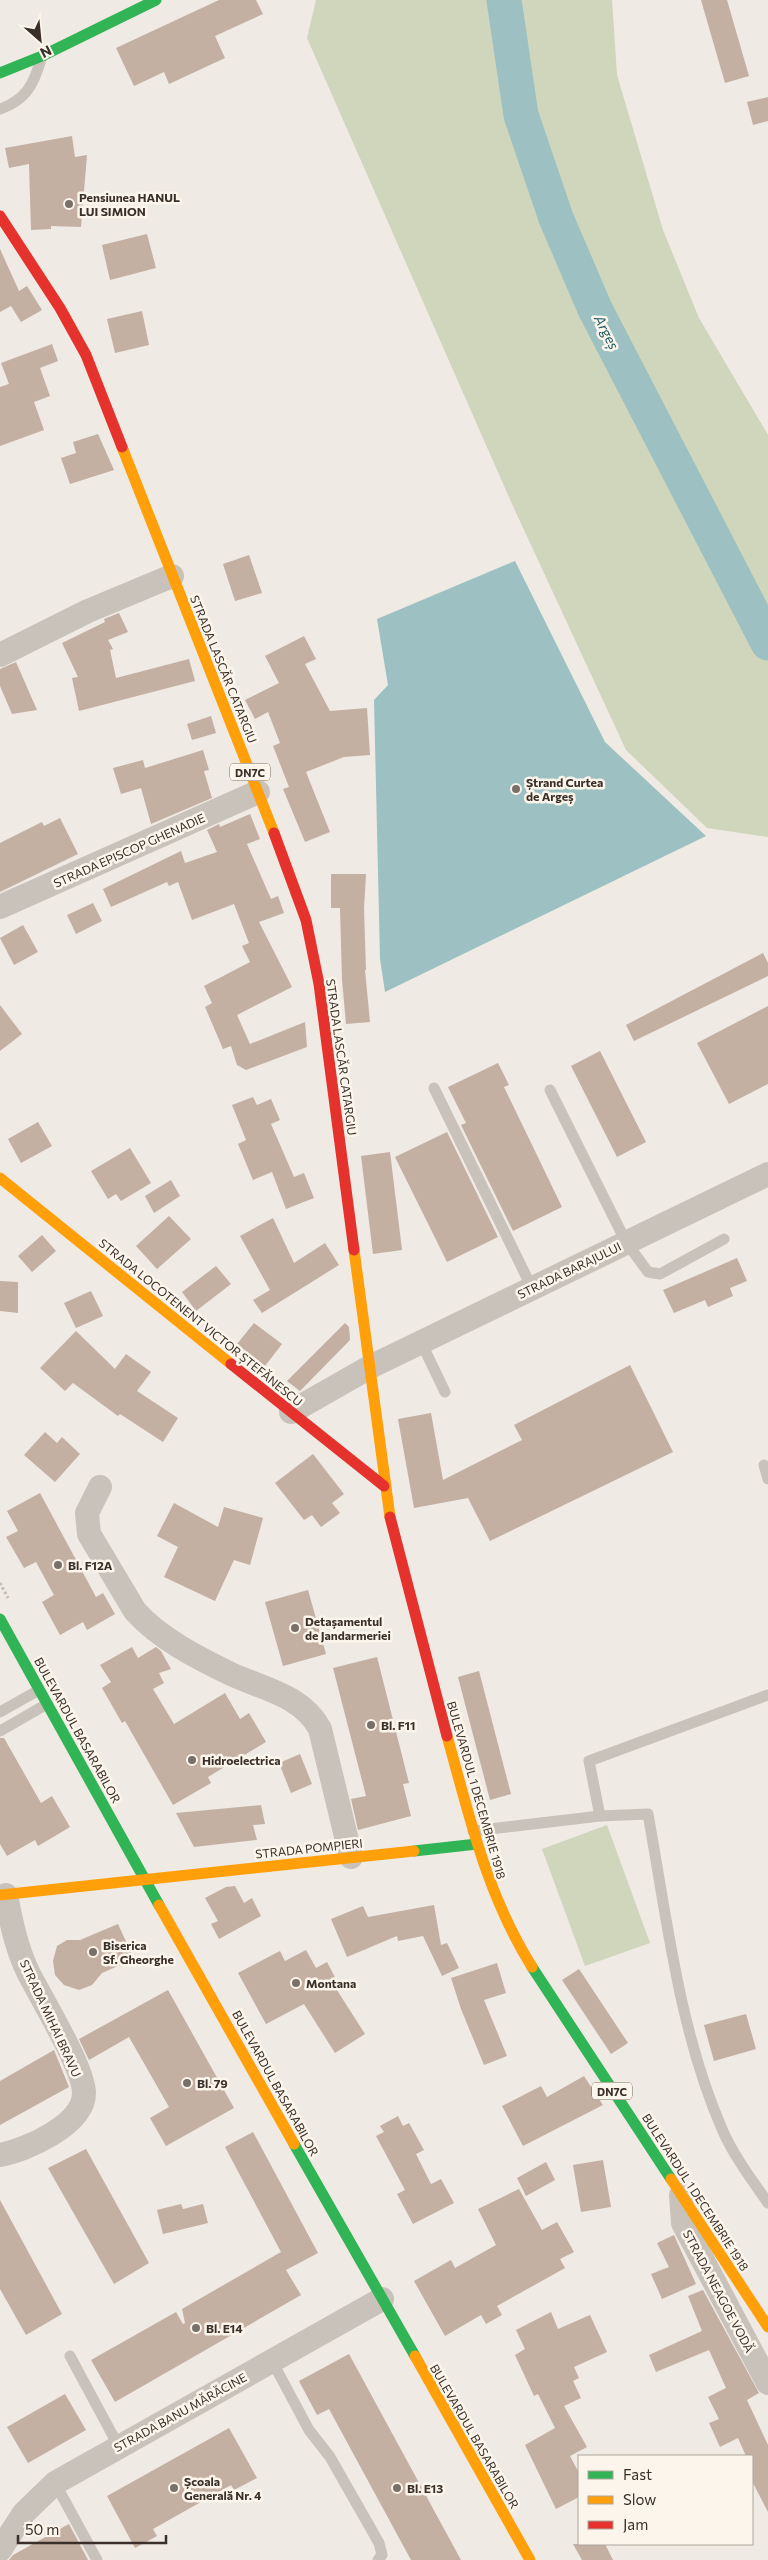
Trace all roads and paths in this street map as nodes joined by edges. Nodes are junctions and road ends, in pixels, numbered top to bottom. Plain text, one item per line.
1 (156, 0) edge
2 (128, 7) edge
3 (42, 56) junction
4 (2, 74) edge
5 (0, 109) edge
6 (1, 218) edge
7 (172, 576) junction
8 (0, 655) edge
9 (258, 792) junction
10 (0, 908) edge
11 (434, 1088) dead end
12 (550, 1090) dead end
13 (768, 1174) edge
14 (0, 1178) edge
15 (724, 1239) dead end
16 (626, 1242) junction
17 (532, 1288) junction
18 (421, 1342) junction
19 (370, 1368) junction
20 (445, 1392) dead end
21 (291, 1412) junction
22 (764, 1465) dead end
23 (768, 1479) edge
24 (384, 1486) junction
25 (100, 1487) dead end
26 (0, 1619) edge
27 (40, 1690) junction
28 (768, 1695) edge
29 (47, 1704) junction
30 (0, 1712) edge
31 (0, 1731) edge
32 (600, 1816) junction
33 (473, 1831) junction
34 (477, 1844) junction
35 (351, 1857) junction
36 (144, 1879) junction
37 (3, 1895) edge
38 (0, 2155) edge
39 (681, 2195) junction
40 (768, 2203) edge
41 (382, 2299) junction
42 (768, 2327) edge
43 (70, 2356) dead end
44 (272, 2361) junction
45 (768, 2384) edge
46 (119, 2447) junction
47 (56, 2484) junction
48 (0, 2550) edge
49 (97, 2560) edge
50 (378, 2560) edge
51 (530, 2560) edge

1 - 2 main road
2 - 3 main road
3 - 4 main road
3 - 5 lane
6 - 7 main road, STRADA LASCĂR CATARGIU / DN7C
7 - 8 street
7 - 9 main road, STRADA LASCĂR CATARGIU / DN7C
9 - 10 street, STRADA EPISCOP GHENADIE
9 - 19 main road, STRADA LASCĂR CATARGIU / DN7C
11 - 17 lane
12 - 16 lane
13 - 16 street, STRADA BARAJULUI
14 - 21 main road, STRADA LOCOTENENT VICTOR ȘTEFĂNESCU
15 - 16 lane
16 - 17 street, STRADA BARAJULUI
17 - 18 street, STRADA BARAJULUI
18 - 19 street, STRADA BARAJULUI
18 - 20 lane
19 - 21 street, STRADA BARAJULUI
19 - 24 main road, BULEVARDUL 1 DECEMBRIE 1918 / DN7C
21 - 24 main road, STRADA LOCOTENENT VICTOR ȘTEFĂNESCU
22 - 23 lane
24 - 33 main road, BULEVARDUL 1 DECEMBRIE 1918 / DN7C
25 - 35 street
26 - 27 main road, BULEVARDUL BASARABILOR
27 - 29 main road, BULEVARDUL BASARABILOR
27 - 30 lane
28 - 32 lane
29 - 31 lane
29 - 36 main road, BULEVARDUL BASARABILOR
32 - 33 lane
32 - 40 lane
33 - 34 main road, BULEVARDUL 1 DECEMBRIE 1918 / DN7C
34 - 35 main road, STRADA POMPIERI
34 - 39 main road, BULEVARDUL 1 DECEMBRIE 1918 / DN7C
35 - 36 main road, STRADA POMPIERI
36 - 37 main road, STRADA MIHAI BRAVU
36 - 41 main road, BULEVARDUL BASARABILOR
37 - 38 street, STRADA MIHAI BRAVU
39 - 42 main road, BULEVARDUL 1 DECEMBRIE 1918 / DN7C
39 - 45 street, STRADA NEAGOE VODĂ
41 - 44 street, STRADA BANU MĂRĂCINE
41 - 51 main road, BULEVARDUL BASARABILOR
43 - 46 lane
44 - 46 street, STRADA BANU MĂRĂCINE
44 - 50 lane
46 - 47 street, STRADA BANU MĂRĂCINE
47 - 48 street, STRADA BANU MĂRĂCINE
47 - 49 lane

